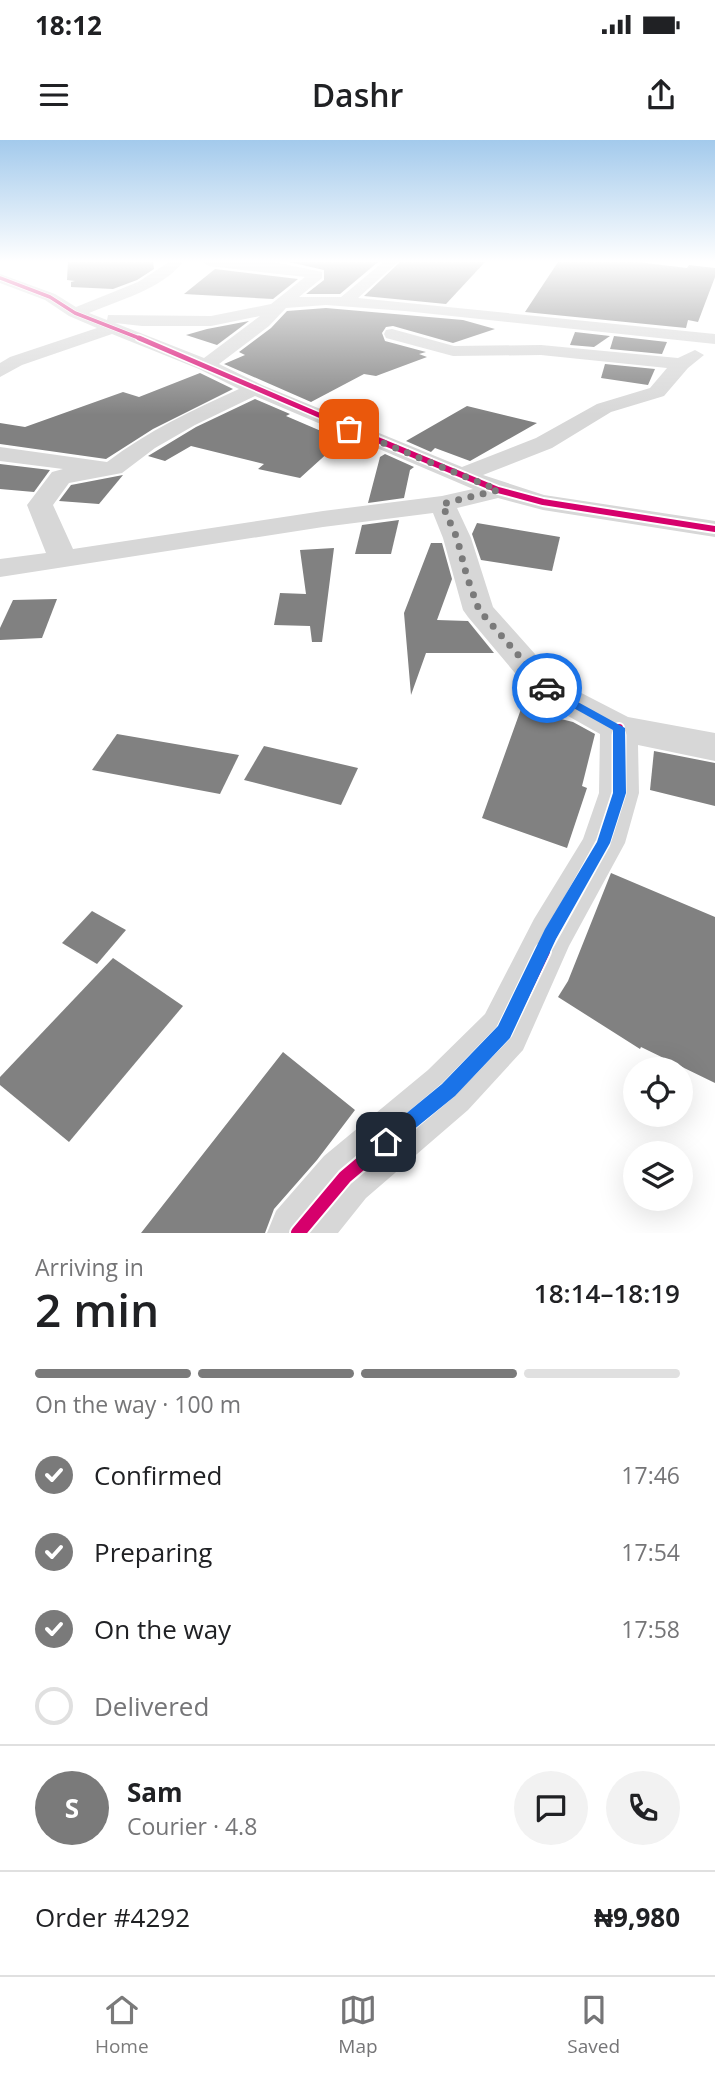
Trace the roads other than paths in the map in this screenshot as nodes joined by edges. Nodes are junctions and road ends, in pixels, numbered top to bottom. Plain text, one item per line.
1 (247, 313) edge
2 (272, 313) edge
3 (480, 313) edge
4 (77, 314) joint
5 (112, 328) junction
6 (392, 334) dead end
7 (708, 344) edge
8 (681, 364) junction
9 (206, 365) junction
10 (0, 371) edge
11 (255, 389) junction
12 (0, 454) edge
13 (114, 468) junction
14 (462, 475) junction
15 (498, 490) junction
16 (442, 504) junction
17 (715, 529) edge
18 (63, 559) junction
19 (0, 568) edge
20 (619, 728) junction
21 (715, 747) edge
22 (298, 1233) edge

1 - 4 street
2 - 9 street
3 - 7 street
4 - 5 street
5 - 9 street
5 - 10 street
6 - 8 street
7 - 8 street
8 - 14 street
9 - 11 street
11 - 13 street
11 - 14 street
12 - 13 street
13 - 18 street
14 - 15 street
15 - 16 street
15 - 17 street
16 - 18 street
16 - 20 street
18 - 19 street
20 - 21 street
20 - 22 street

